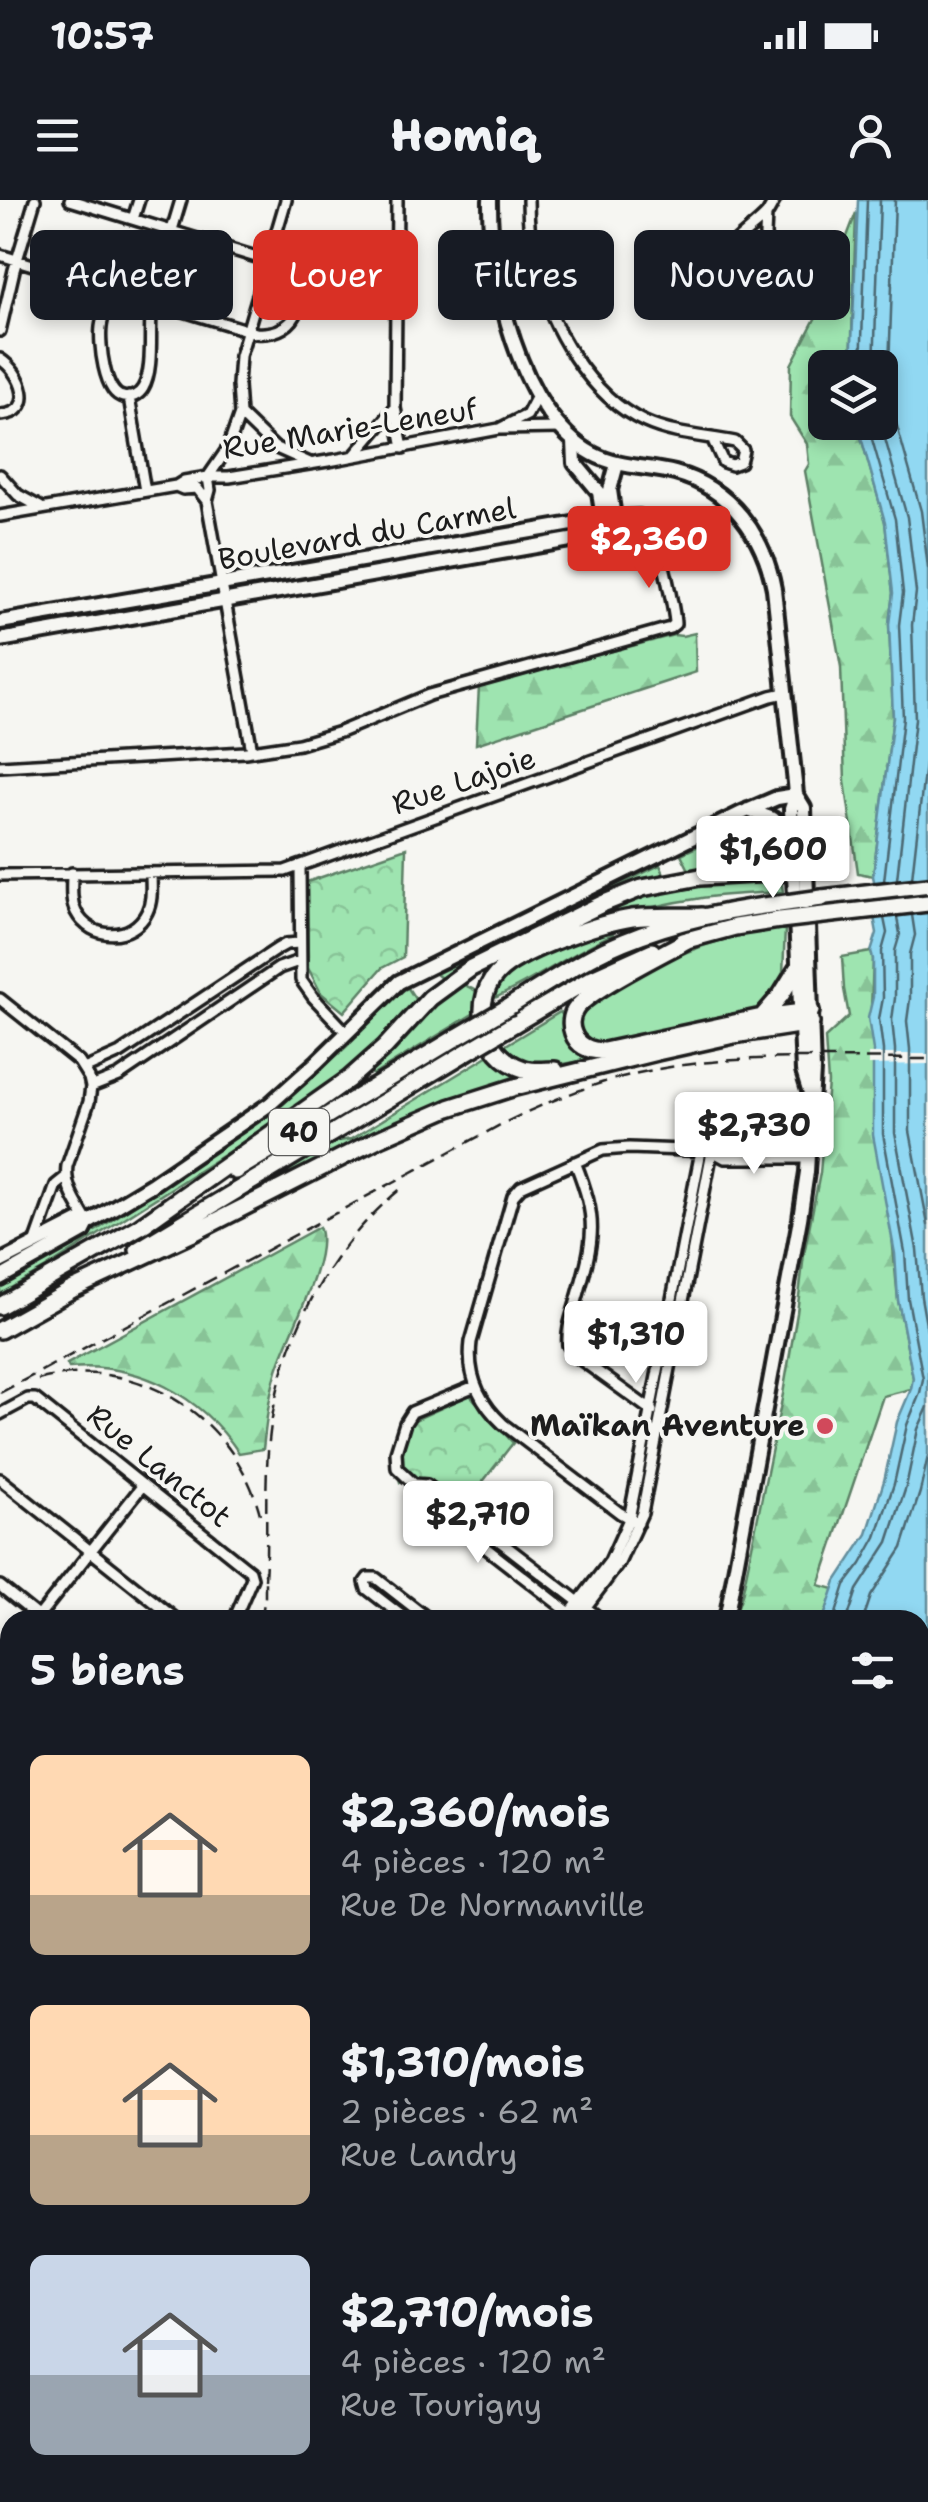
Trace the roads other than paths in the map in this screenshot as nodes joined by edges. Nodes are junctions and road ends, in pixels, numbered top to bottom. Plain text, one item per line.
1 (36, 200) edge
2 (70, 200) edge
3 (139, 200) edge
4 (182, 200) edge
5 (286, 200) edge
6 (396, 200) edge
7 (490, 200) edge
8 (528, 200) edge
9 (776, 200) edge
10 (766, 215) junction
11 (133, 219) junction
12 (172, 230) joint
13 (277, 230) edge
14 (0, 255) edge
15 (16, 260) junction
16 (30, 264) edge
17 (253, 310) edge
18 (103, 320) edge
19 (151, 320) edge
20 (211, 320) edge
21 (291, 320) edge
22 (0, 331) edge
23 (247, 331) junction
24 (0, 359) edge
25 (538, 394) junction
26 (129, 398) junction
27 (395, 408) junction
28 (240, 414) junction
29 (0, 415) edge
30 (561, 428) junction
31 (499, 430) junction
32 (712, 438) dead end
33 (574, 441) junction
34 (403, 448) junction
35 (354, 457) junction
36 (312, 464) junction
37 (618, 464) junction
38 (0, 475) edge
39 (208, 477) junction
40 (176, 486) junction
41 (144, 492) junction
42 (207, 501) junction
43 (46, 508) junction
44 (0, 516) edge
45 (609, 525) junction
46 (346, 563) junction
47 (349, 580) junction
48 (222, 584) junction
49 (224, 601) junction
50 (91, 606) junction
51 (0, 622) edge
52 (94, 624) junction
53 (0, 640) edge
54 (785, 693) junction
55 (252, 751) junction
56 (0, 766) edge
57 (796, 794) junction
58 (748, 810) junction
59 (792, 839) junction
60 (300, 867) junction
61 (800, 872) junction
62 (72, 873) junction
63 (151, 873) junction
64 (0, 875) edge
65 (928, 886) edge
66 (928, 903) edge
67 (780, 912) junction
68 (702, 916) junction
69 (689, 939) junction
70 (299, 943) junction
71 (299, 962) junction
72 (797, 969) junction
73 (0, 999) edge
74 (762, 1017) junction
75 (805, 1018) junction
76 (348, 1033) junction
77 (600, 1065) junction
78 (84, 1069) junction
79 (91, 1087) junction
80 (706, 1151) junction
81 (809, 1153) junction
82 (575, 1162) junction
83 (66, 1177) junction
84 (88, 1223) junction
85 (139, 1227) junction
86 (35, 1244) junction
87 (0, 1262) edge
88 (0, 1278) edge
89 (68, 1292) junction
90 (0, 1306) edge
91 (0, 1330) edge
92 (476, 1386) junction
93 (656, 1413) junction
94 (0, 1414) edge
95 (0, 1478) edge
96 (414, 1484) junction
97 (142, 1485) junction
98 (634, 1521) junction
99 (91, 1551) junction
100 (0, 1586) edge
101 (582, 1605) junction
102 (28, 1610) edge
103 (46, 1610) edge
104 (164, 1610) edge
105 (238, 1610) edge
106 (394, 1610) edge
107 (417, 1610) edge
108 (564, 1610) edge
109 (579, 1610) edge
110 (589, 1610) edge
111 (728, 1610) edge

1 - 15 street
2 - 11 street
3 - 11 street
4 - 12 street
5 - 13 street
6 - 27 street
7 - 25 street
8 - 32 street
9 - 10 street
10 - 10 street
11 - 12 street
14 - 15 street
15 - 16 street
15 - 22 street
17 - 23 street
18 - 26 street
19 - 26 street
20 - 23 street
21 - 23 street
23 - 28 street
24 - 29 street
25 - 30 street
25 - 31 street, Rue Marie-Leneuf
26 - 41 street
27 - 34 street
27 - 35 street
28 - 36 street
28 - 39 street
30 - 31 street, Rue Marie-Leneuf
30 - 33 street
31 - 34 street, Rue Marie-Leneuf
33 - 37 street
33 - 45 street
34 - 35 street, Rue Marie-Leneuf
35 - 36 street, Rue Marie-Leneuf
36 - 39 street, Rue Marie-Leneuf
37 - 45 street
37 - 54 street
38 - 43 street
39 - 40 street, Rue Marie-Leneuf
39 - 42 street
40 - 41 street
40 - 42 street, Rue Marie-Leneuf
41 - 43 street
42 - 48 street
43 - 44 street
45 - 46 street, Boulevard du Carmel
45 - 47 street, Boulevard du Carmel
45 - 55 street, Boulevard du Carmel
46 - 47 street
46 - 48 street, Boulevard du Carmel
47 - 49 street, Boulevard du Carmel
48 - 49 street
48 - 50 street, Boulevard du Carmel
49 - 52 street, Boulevard du Carmel
49 - 55 street
50 - 51 street, Boulevard du Carmel
50 - 52 street
52 - 53 street, Boulevard du Carmel
54 - 57 street
54 - 60 street, Rue Lajoie
55 - 56 street
57 - 58 street
57 - 59 street
57 - 61 street
58 - 59 street
58 - 76 street
59 - 61 street
60 - 63 street, Rue Lajoie
60 - 70 street
61 - 72 street
61 - 75 street
61 - 85 highway
62 - 63 street, Rue Lajoie
62 - 63 street
62 - 64 street, Rue Lajoie
65 - 67 highway, 40, bridge
66 - 67 highway, 40, bridge
67 - 68 highway, 40
67 - 69 highway, 40
68 - 77 highway
68 - 85 highway, 40, bridge
69 - 74 highway
69 - 89 highway, 40, bridge
70 - 71 street
70 - 78 street
71 - 76 street
71 - 79 street
72 - 74 highway
72 - 75 street
73 - 78 street
74 - 75 highway
75 - 77 highway
75 - 81 street
76 - 84 street
77 - 89 highway
78 - 79 street
79 - 83 street
80 - 81 street
80 - 82 street
80 - 93 street
81 - 111 street
82 - 92 street
82 - 93 street
83 - 84 street
83 - 86 street
84 - 86 street
84 - 88 street
85 - 90 highway, 40
86 - 87 street
89 - 91 highway, 40
92 - 96 street
92 - 98 street
93 - 98 street
94 - 97 street, Rue Lanctot
95 - 99 street
96 - 101 street
96 - 108 street
97 - 99 street
97 - 105 street, Rue Lanctot
98 - 101 street
99 - 103 street
99 - 104 street
100 - 102 street
101 - 109 street
101 - 110 street
106 - 107 street

